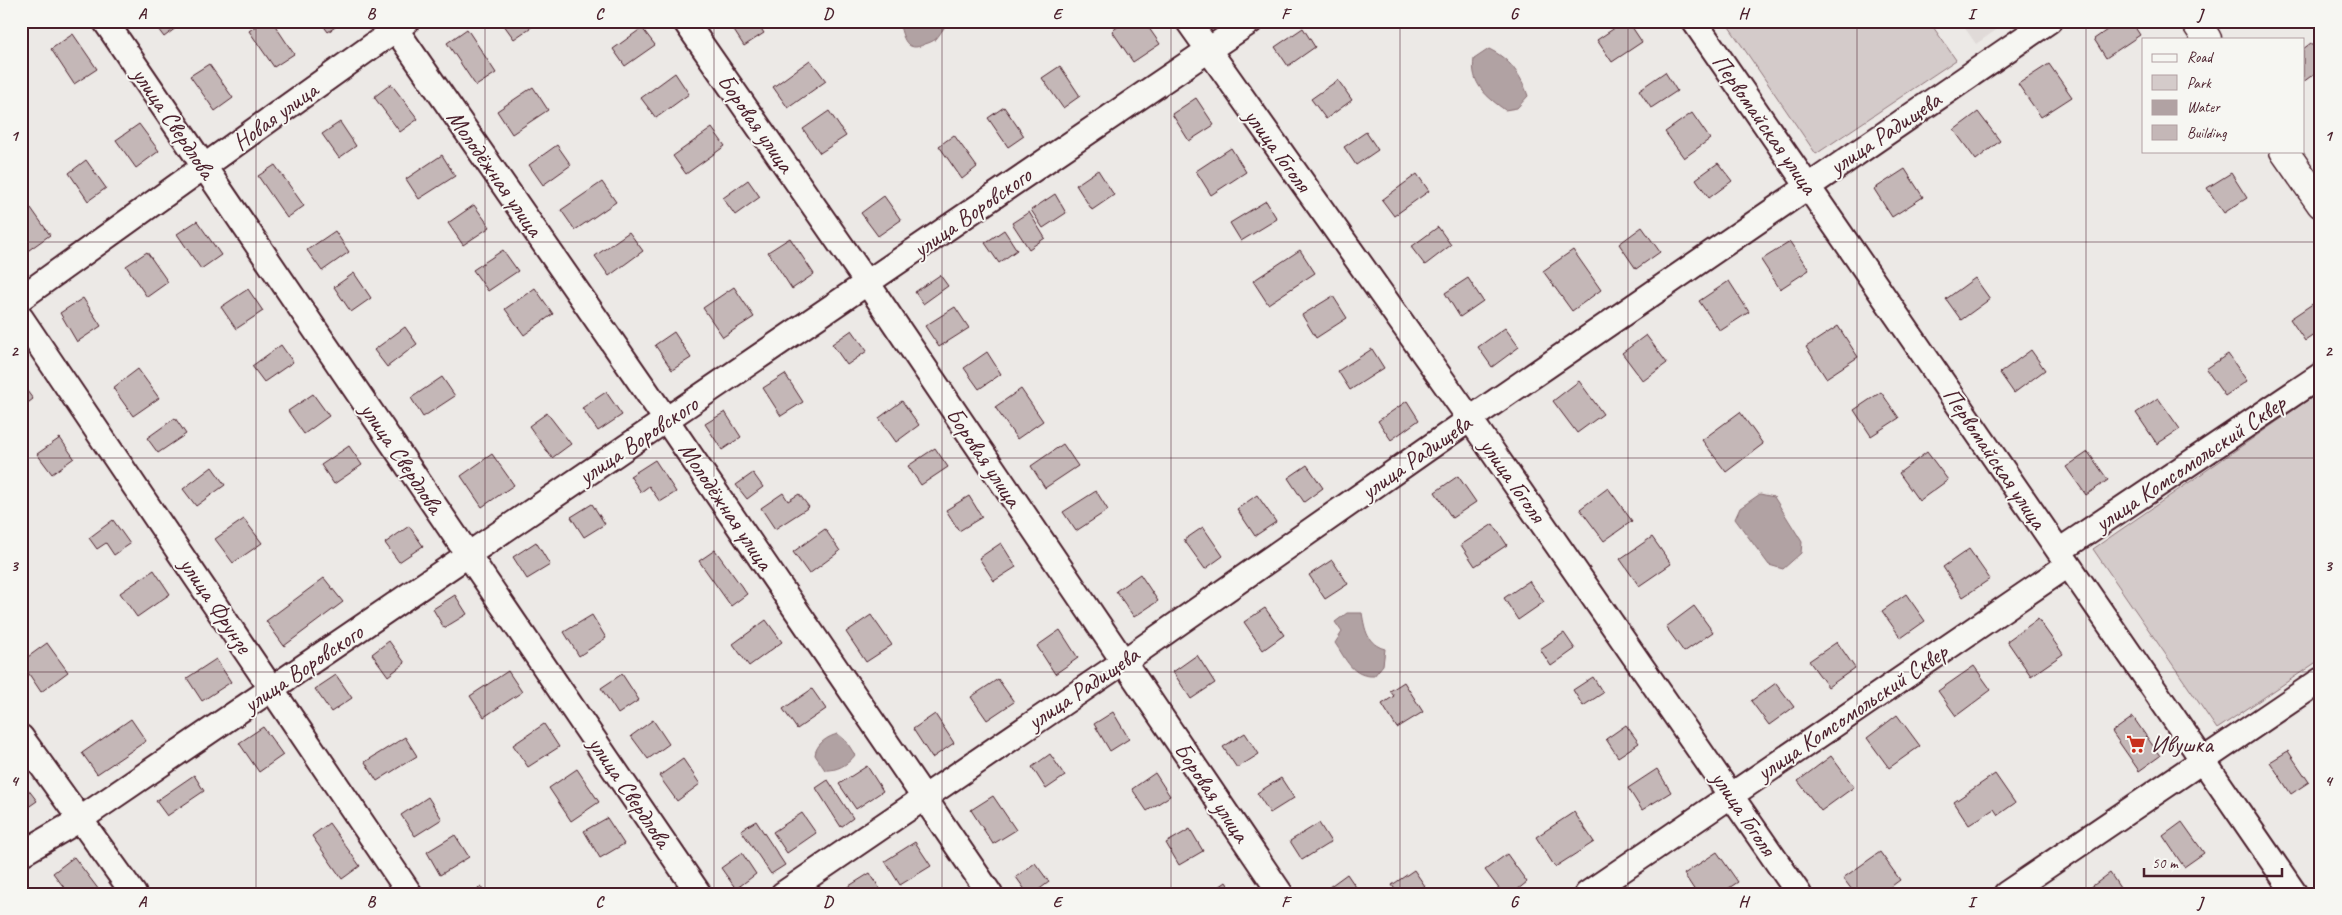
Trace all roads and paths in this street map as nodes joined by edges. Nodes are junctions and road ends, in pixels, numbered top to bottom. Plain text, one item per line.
1 (105, 21) edge
2 (685, 21) edge
3 (1188, 21) edge
4 (1251, 21) edge
5 (1694, 21) edge
6 (2049, 21) edge
7 (2194, 21) edge
8 (397, 24) edge
9 (2206, 38) edge
10 (1207, 51) junction
11 (2285, 152) edge
12 (204, 167) junction
13 (1808, 186) junction
14 (2321, 204) edge
15 (868, 284) junction
16 (21, 298) edge
17 (21, 318) edge
18 (2321, 375) edge
19 (1470, 419) junction
20 (667, 420) junction
21 (468, 556) junction
22 (2063, 558) junction
23 (1123, 662) junction
24 (2321, 680) edge
25 (272, 689) junction
26 (21, 737) edge
27 (2203, 761) junction
28 (1732, 794) junction
29 (924, 796) junction
30 (79, 820) junction
31 (21, 854) edge
32 (134, 894) edge
33 (410, 894) edge
34 (699, 894) edge
35 (783, 894) edge
36 (990, 894) edge
37 (1281, 894) edge
38 (1587, 894) edge
39 (1799, 894) edge
40 (2006, 894) edge
41 (2295, 894) edge

1 - 12 street, улица Свердлова
2 - 15 street, Боровая улица
3 - 10 street, улица Гоголя
4 - 10 street, улица Воровского
5 - 13 street, Первомайская улица
6 - 13 street, улица Радищева
7 - 9 main road
8 - 12 street, Новая улица
8 - 20 street, Молодёжная улица
10 - 15 street, улица Воровского
10 - 19 street, улица Гоголя
11 - 14 main road
12 - 16 street, Новая улица
12 - 21 street, улица Свердлова
13 - 19 street, улица Радищева
13 - 22 street, Первомайская улица
15 - 20 street, улица Воровского
15 - 23 street, Боровая улица
17 - 25 street, улица Фрунзе
18 - 22 street, улица Комсомольский Сквер
19 - 23 street, улица Радищева
19 - 28 street, улица Гоголя
20 - 21 street, улица Воровского
20 - 29 street, Молодёжная улица
21 - 25 street, улица Воровского
21 - 34 street, улица Свердлова
22 - 27 street, Первомайская улица
22 - 28 street, улица Комсомольский Сквер
23 - 29 street, улица Радищева
23 - 37 street, Боровая улица
24 - 27 street
25 - 30 street, улица Воровского
25 - 33 street, улица Фрунзе
26 - 30 street
27 - 40 street
27 - 41 street, Первомайская улица
28 - 38 street, улица Комсомольский Сквер
28 - 39 street, улица Гоголя
29 - 35 street, улица Радищева
29 - 36 street, Молодёжная улица
30 - 31 street, улица Воровского
30 - 32 street

